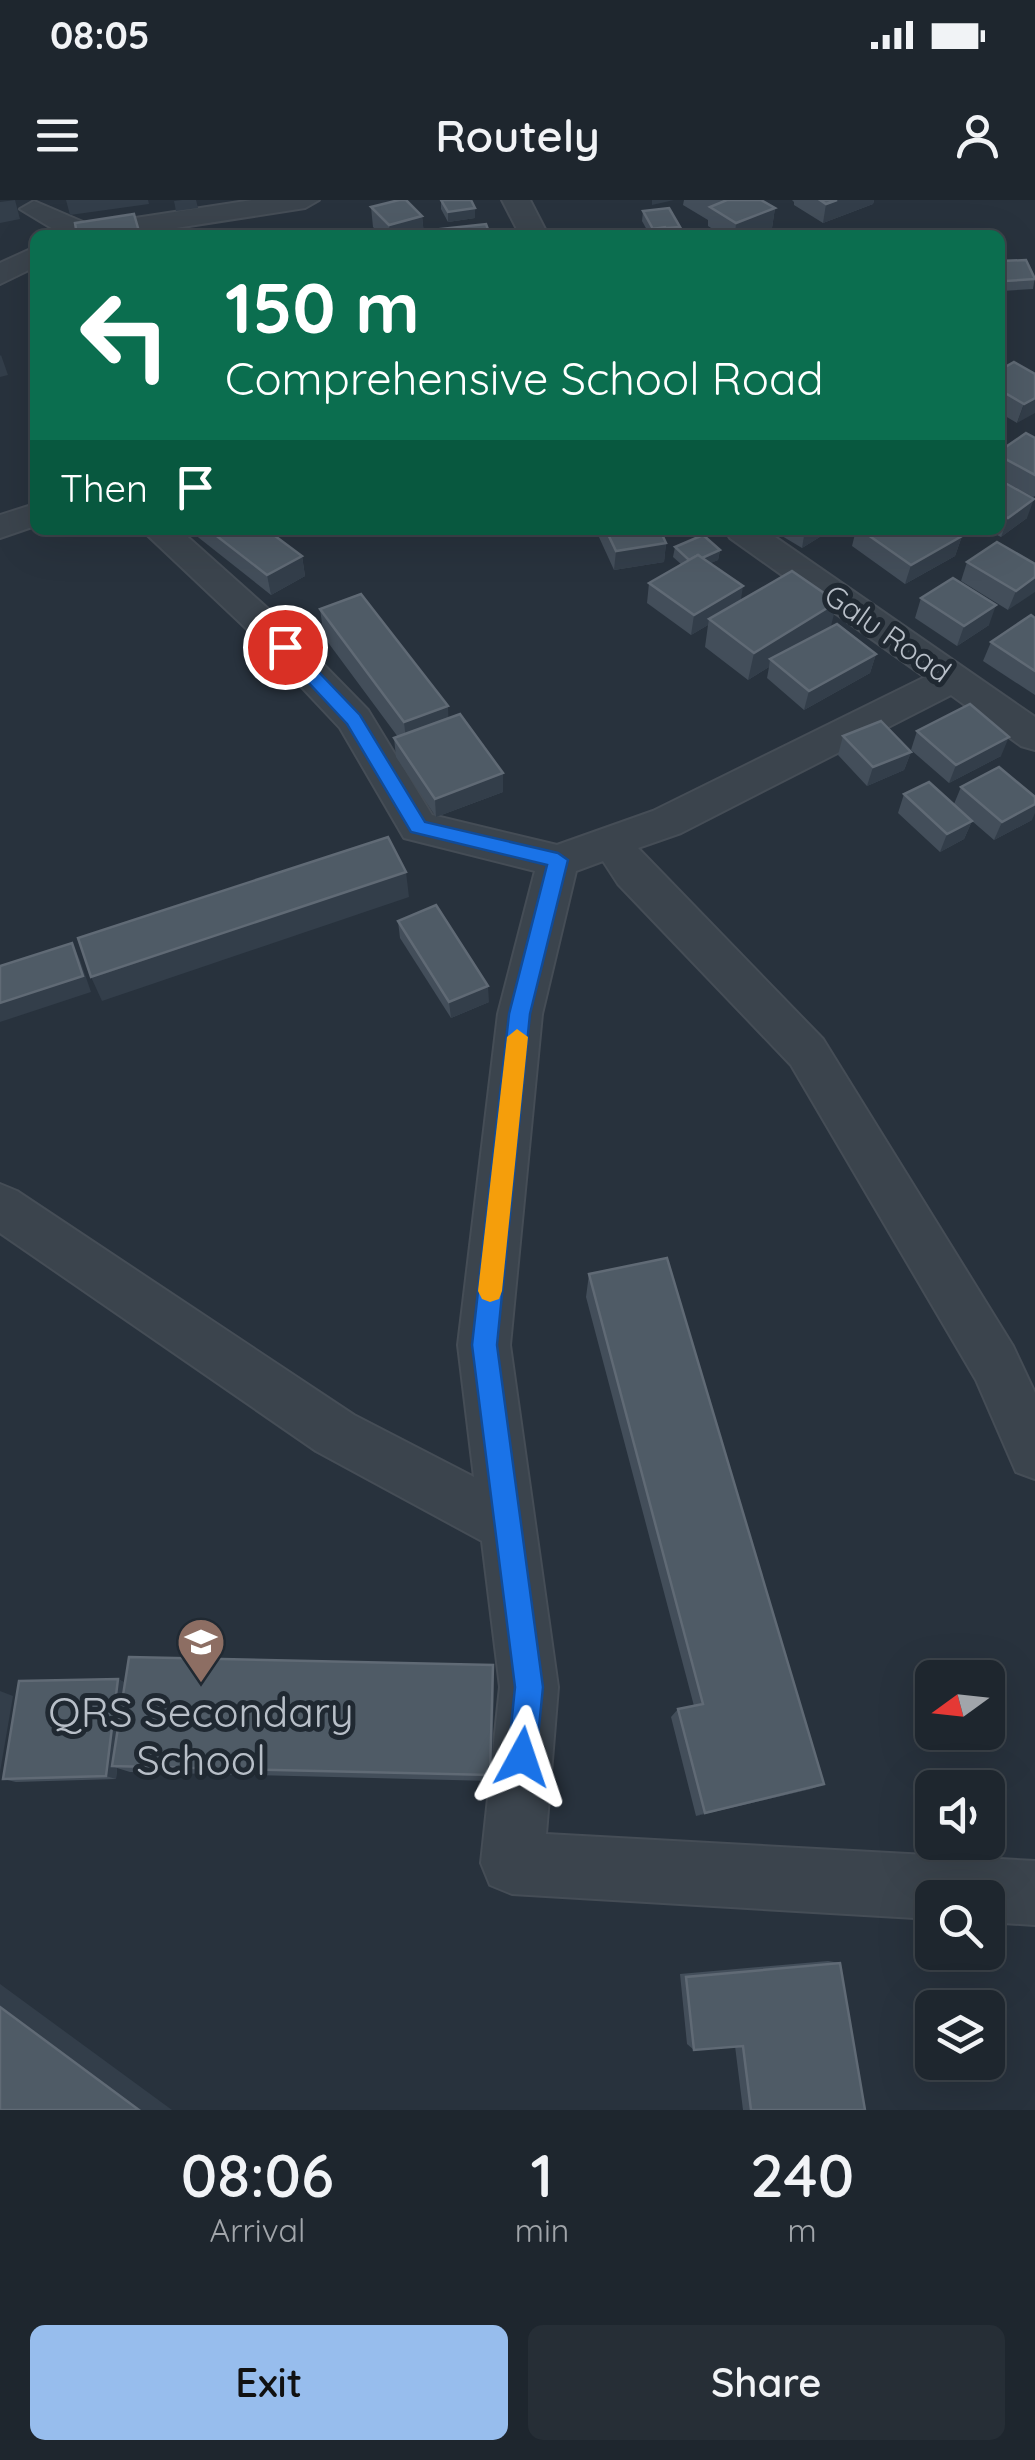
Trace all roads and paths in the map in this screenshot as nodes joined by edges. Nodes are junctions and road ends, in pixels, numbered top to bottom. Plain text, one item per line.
1 (305, 200) edge
2 (516, 200) edge
3 (34, 209) dead end
4 (71, 230) edge
5 (106, 230) edge
6 (531, 230) edge
7 (30, 258) edge
8 (0, 275) edge
9 (30, 516) edge
10 (0, 527) edge
11 (165, 535) edge
12 (749, 535) edge
13 (953, 678) junction
14 (1035, 736) edge
15 (612, 842) junction
16 (558, 860) junction
17 (0, 1206) edge
18 (1035, 1453) edge
19 (508, 1524) junction
20 (1035, 1893) edge

1 - 5 street
2 - 6 street
3 - 4 street
7 - 8 street
9 - 10 street
11 - 16 street
12 - 13 street, Galu Road
13 - 14 street, Galu Road
13 - 15 street
15 - 16 street
15 - 18 street
16 - 19 street
17 - 19 street
19 - 20 street

